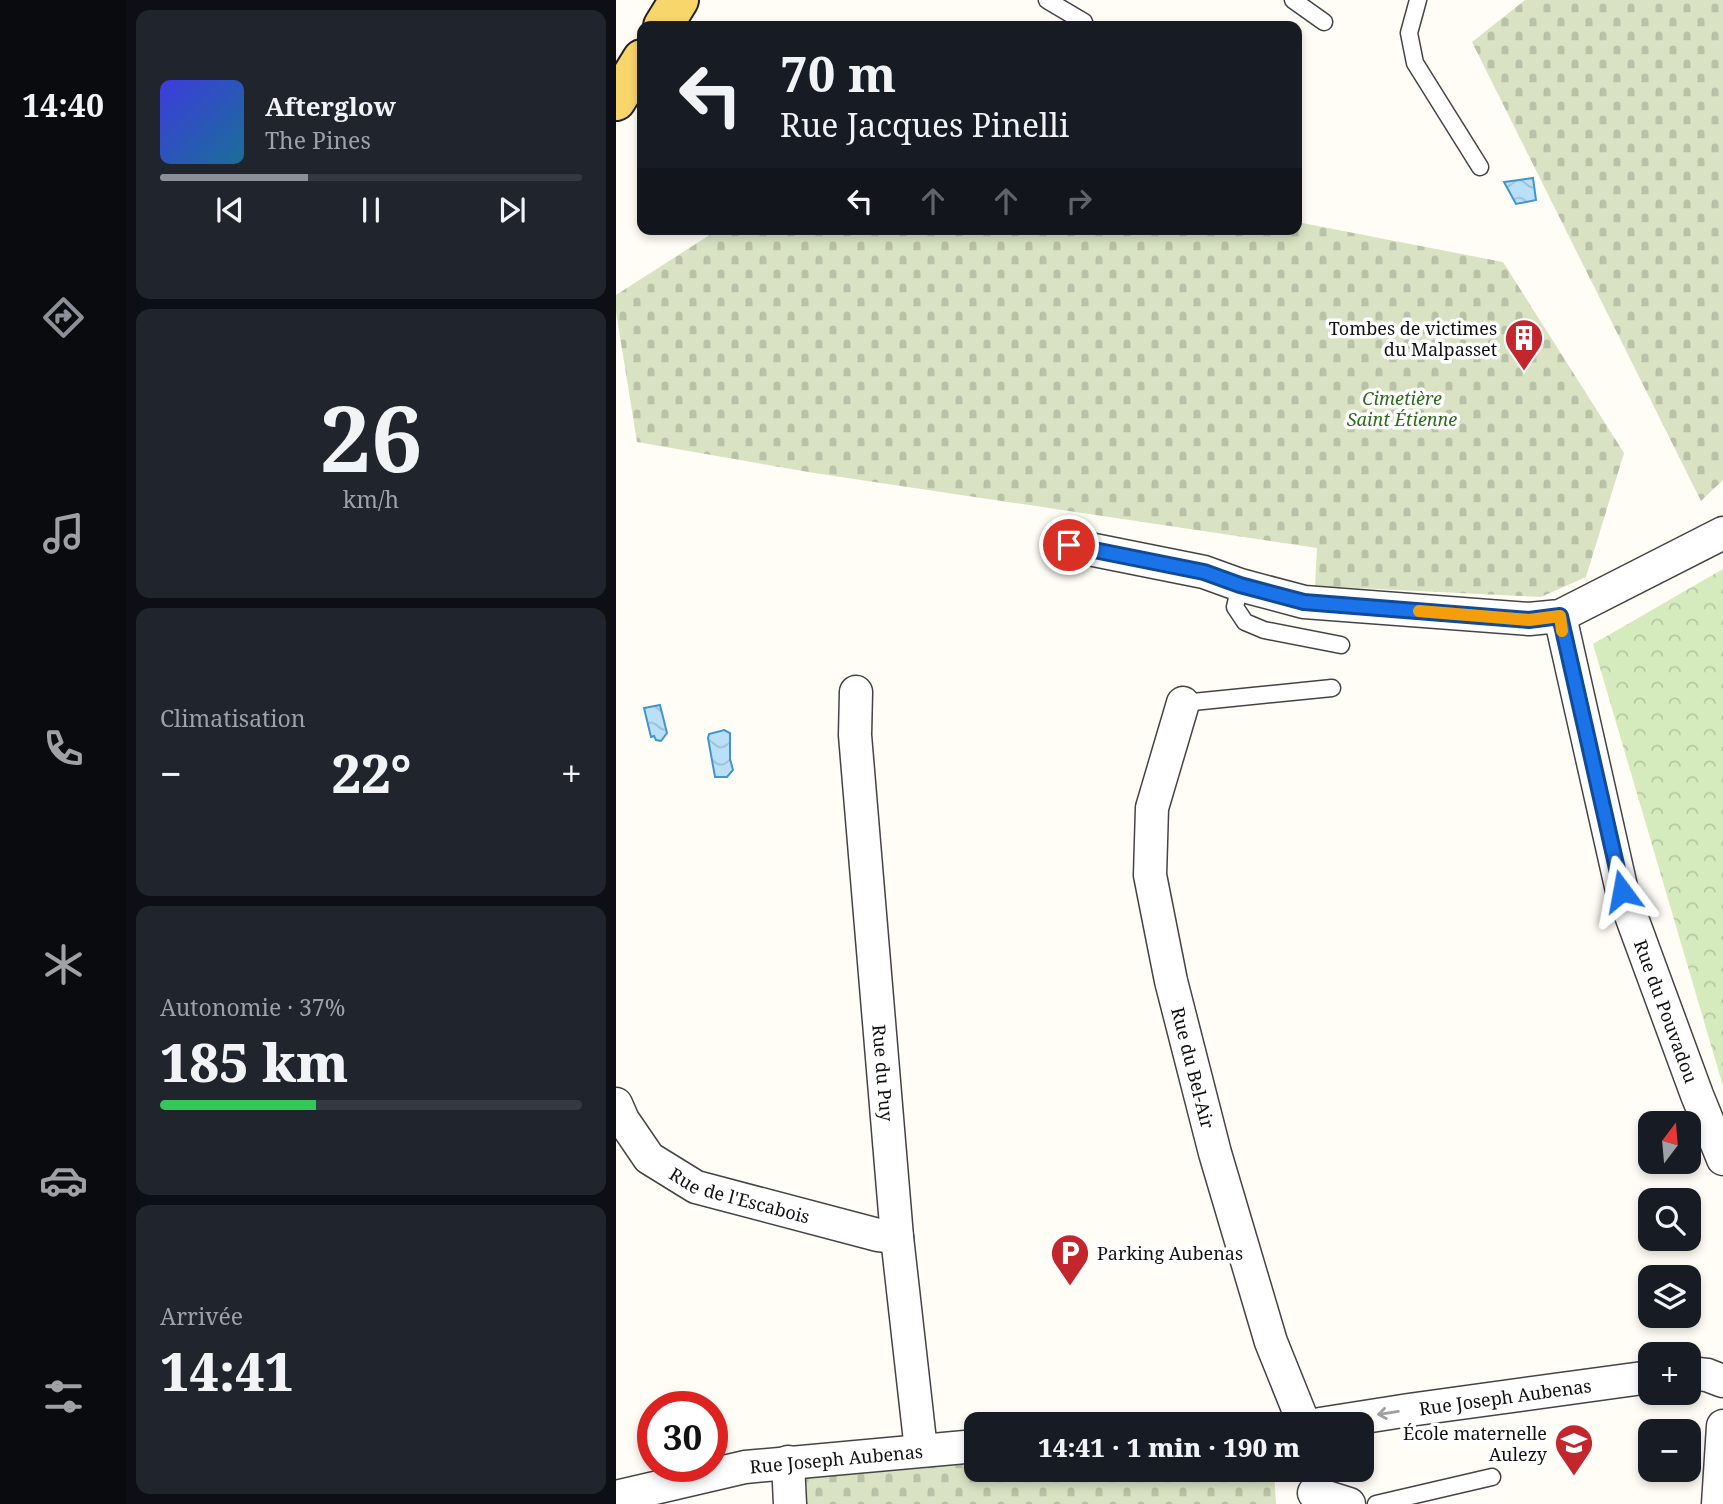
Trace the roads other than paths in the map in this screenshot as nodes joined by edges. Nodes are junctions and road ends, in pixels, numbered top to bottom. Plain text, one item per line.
1 (679, 0) edge
2 (1046, 0) edge
3 (1293, 0) edge
4 (1418, 0) edge
5 (666, 21) edge
6 (1082, 21) edge
7 (1324, 22) dead end
8 (637, 67) edge
9 (616, 101) edge
10 (1480, 167) dead end
11 (1723, 533) edge
12 (1069, 545) dead end
13 (1240, 585) junction
14 (1560, 616) junction
15 (1341, 645) dead end
16 (1332, 688) dead end
17 (856, 692) dead end
18 (1182, 703) joint
19 (616, 1104) edge
20 (1722, 1155) edge
21 (897, 1237) junction
22 (1701, 1374) edge
23 (1638, 1379) edge
24 (1723, 1381) edge
25 (1299, 1412) edge
26 (1374, 1416) edge
27 (1723, 1426) edge
28 (964, 1448) edge
29 (921, 1450) junction
30 (788, 1462) junction
31 (1492, 1477) dead end
32 (1311, 1489) edge
33 (616, 1497) edge
34 (1423, 1499) edge
35 (790, 1504) edge
36 (1349, 1504) edge
37 (1376, 1504) edge
38 (1718, 1504) edge

1 - 5 main road
2 - 6 lane
3 - 7 lane
4 - 10 lane
8 - 9 main road
11 - 14 street
12 - 13 street
13 - 14 street
13 - 15 lane
14 - 20 street, Rue du Pouvadou
16 - 18 lane
17 - 21 street, Rue du Puy
18 - 25 street, Rue du Bel-Air
19 - 21 street, Rue de l'Escabois
21 - 29 street, Rue du Puy
22 - 24 street
23 -> 26 street, Rue Joseph Aubenas
27 - 38 street
28 - 29 street, Rue Joseph Aubenas
29 - 30 street, Rue Joseph Aubenas
30 - 33 street, Rue Joseph Aubenas
30 - 35 street
31 - 34 lane
32 - 36 street
34 - 37 lane

